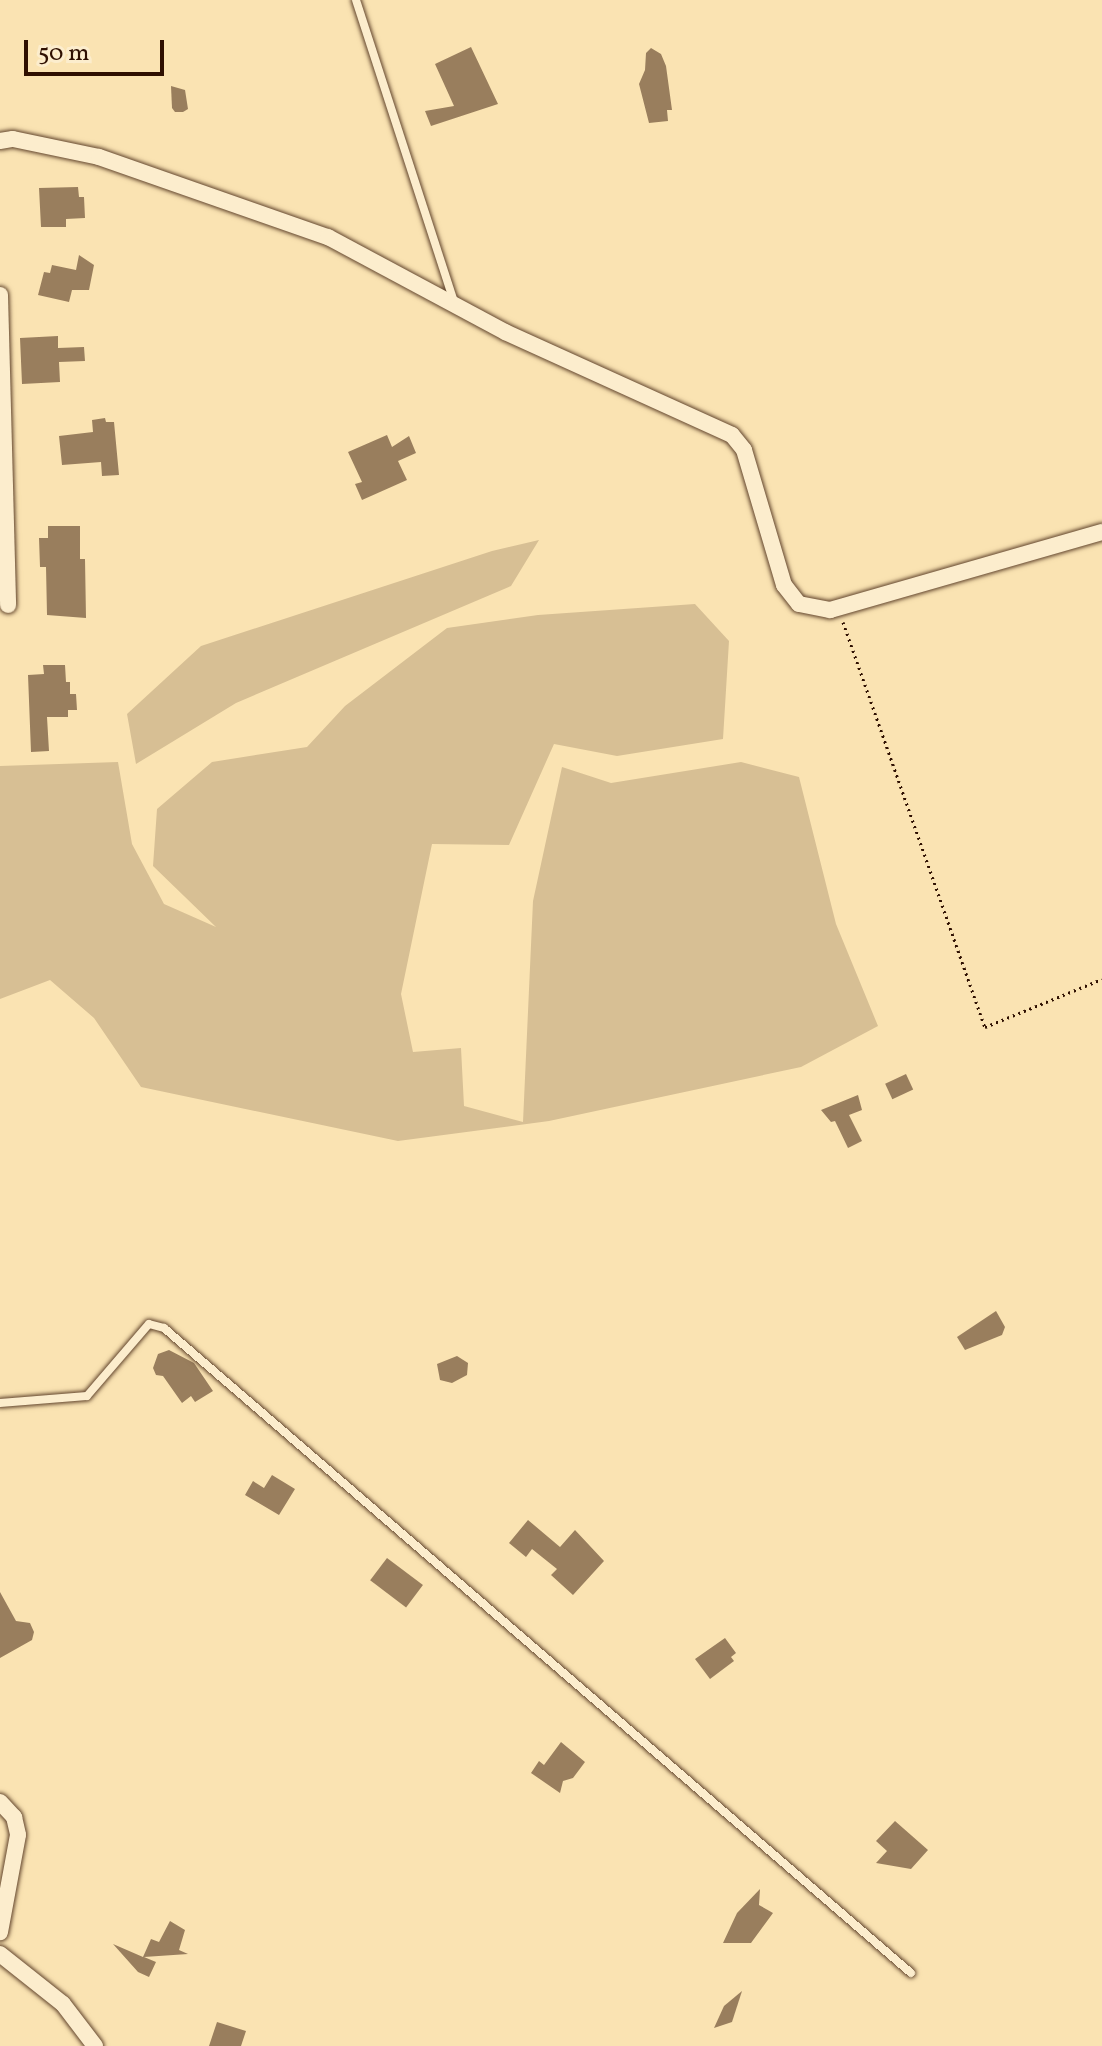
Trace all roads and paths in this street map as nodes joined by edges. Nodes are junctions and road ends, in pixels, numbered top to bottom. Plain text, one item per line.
1 (356, 0) edge
2 (0, 141) edge
3 (0, 295) edge
4 (455, 305) junction
5 (1102, 532) edge
6 (8, 605) dead end
7 (838, 607) junction
8 (1102, 979) edge
9 (0, 1403) edge
10 (0, 1802) edge
11 (0, 1932) edge
12 (0, 1954) edge
13 (911, 1973) dead end
14 (95, 2046) edge

1 - 4 lane
2 - 4 street
3 - 6 street
4 - 7 street
5 - 7 street
7 - 8 path
9 - 13 lane
10 - 11 street
12 - 14 street

